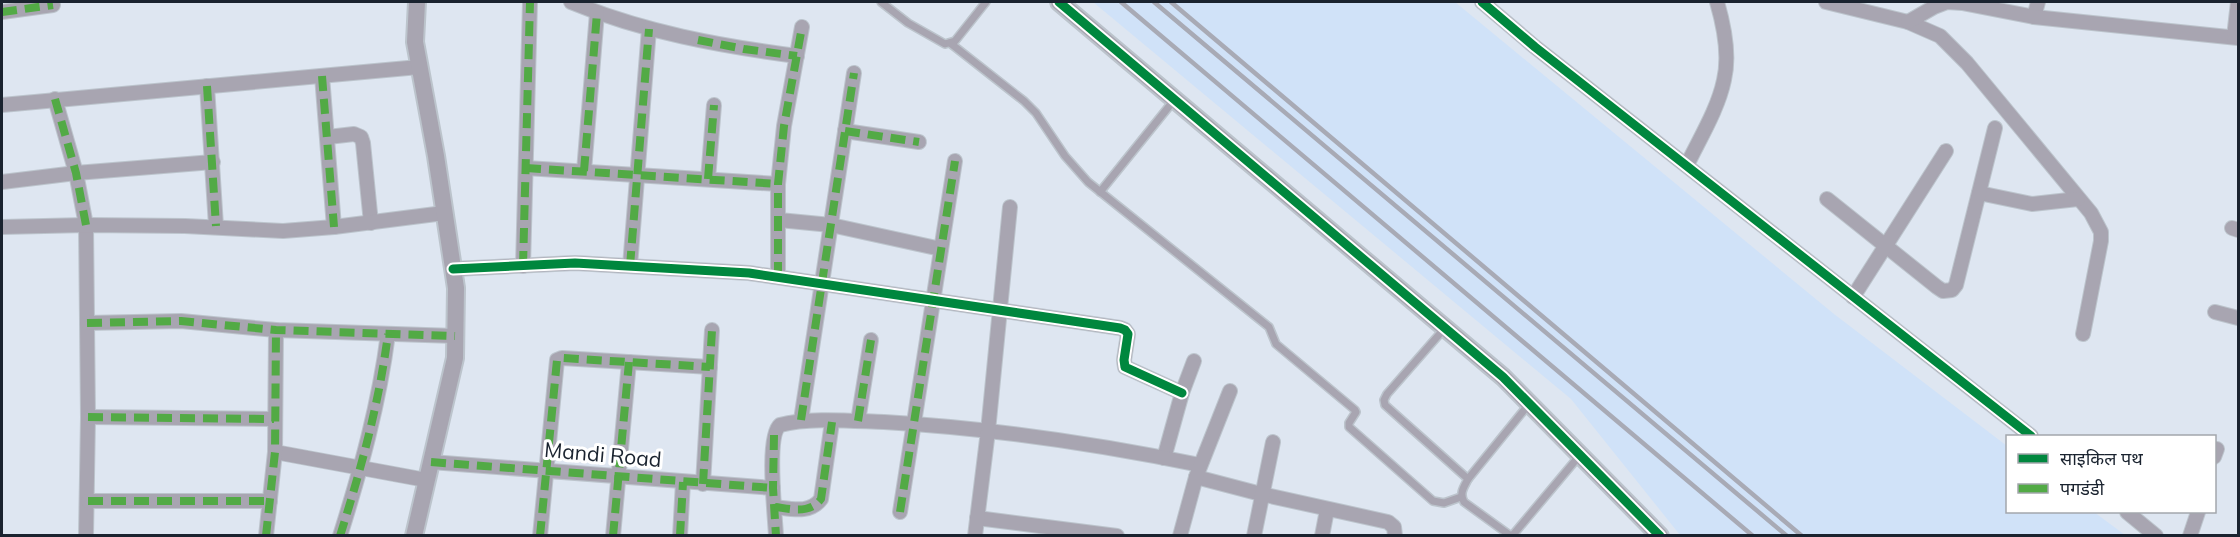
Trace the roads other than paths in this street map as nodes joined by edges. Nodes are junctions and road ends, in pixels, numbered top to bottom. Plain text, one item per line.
1 (417, 2) edge
2 (530, 2) edge
3 (571, 2) edge
4 (881, 2) edge
5 (986, 2) edge
6 (1059, 2) edge
7 (1482, 2) edge
8 (1717, 2) edge
9 (1826, 2) edge
10 (2038, 2) edge
11 (2238, 2) edge
12 (1977, 4) edge
13 (53, 5) dead end
14 (2, 12) edge
15 (597, 13) junction
16 (2034, 17) junction
17 (1908, 22) junction
18 (802, 27) dead end
19 (650, 29) junction
20 (2236, 37) edge
21 (950, 43) junction
22 (797, 56) junction
23 (419, 67) junction
24 (854, 73) dead end
25 (322, 76) junction
26 (207, 86) junction
27 (55, 99) junction
28 (1175, 99) junction
29 (2, 105) edge
30 (714, 105) dead end
31 (1995, 128) dead end
32 (845, 131) junction
33 (328, 137) junction
34 (919, 142) dead end
35 (1946, 150) dead end
36 (955, 161) dead end
37 (213, 162) junction
38 (1687, 165) junction
39 (526, 168) junction
40 (584, 171) junction
41 (76, 173) junction
42 (637, 174) junction
43 (708, 179) junction
44 (2, 182) edge
45 (778, 184) junction
46 (1100, 192) junction
47 (1979, 193) junction
48 (1827, 199) dead end
49 (2078, 199) junction
50 (1010, 207) dead end
51 (444, 213) junction
52 (778, 220) junction
53 (371, 223) junction
54 (86, 225) junction
55 (831, 225) junction
56 (216, 226) junction
57 (2, 227) edge
58 (334, 227) junction
59 (1885, 246) junction
60 (941, 249) junction
61 (523, 266) junction
62 (630, 266) junction
63 (453, 269) junction
64 (778, 277) junction
65 (822, 284) junction
66 (1853, 297) junction
67 (933, 299) junction
68 (999, 311) junction
69 (2215, 312) dead end
70 (2238, 318) edge
71 (87, 323) junction
72 (1446, 327) junction
73 (276, 330) junction
74 (712, 330) dead end
75 (387, 334) junction
76 (2083, 334) dead end
77 (455, 336) junction
78 (871, 340) dead end
79 (1194, 361) dead end
80 (629, 362) junction
81 (710, 367) junction
82 (1230, 391) dead end
83 (1182, 393) junction
84 (1529, 404) junction
85 (88, 417) junction
86 (274, 419) junction
87 (801, 420) junction
88 (858, 421) junction
89 (832, 422) junction
90 (913, 424) junction
91 (988, 431) junction
92 (2030, 435) edge
93 (1272, 442) dead end
94 (275, 452) junction
95 (1580, 455) junction
96 (1164, 458) junction
97 (431, 462) junction
98 (361, 469) junction
99 (545, 471) junction
100 (1198, 471) junction
101 (618, 477) junction
102 (1468, 479) junction
103 (426, 480) junction
104 (683, 482) junction
105 (703, 484) junction
106 (773, 488) junction
107 (1261, 494) junction
108 (1461, 497) junction
109 (87, 501) junction
110 (270, 501) junction
111 (775, 507) junction
112 (1327, 510) junction
113 (900, 512) dead end
114 (2128, 513) edge
115 (2198, 513) edge
116 (977, 518) junction
117 (1117, 535) edge
118 (86, 536) edge
119 (266, 536) edge
120 (340, 536) edge
121 (414, 536) edge
122 (540, 536) edge
123 (613, 536) edge
124 (680, 536) edge
125 (776, 536) edge
126 (975, 536) edge
127 (1180, 536) edge
128 (1254, 536) edge
129 (1322, 536) edge
130 (1395, 536) edge
131 (1512, 536) edge
132 (1660, 536) edge
133 (2156, 536) edge
134 (2190, 536) edge

1 - 23 street
2 - 39 street
3 - 15 street
4 - 21 lane
5 - 21 lane
6 - 28 street
7 - 38 street
8 - 38 street
9 - 17 street
10 - 16 street
11 - 20 street
12 - 16 street
12 - 17 street
13 - 14 street
15 - 19 street
15 - 40 street
16 - 20 street
17 - 49 street
18 - 22 street
19 - 22 street
19 - 42 street
21 - 46 lane
22 - 45 street
23 - 25 street
23 - 51 street
24 - 32 street
25 - 26 street
25 - 33 street
26 - 27 street
26 - 37 street
27 - 29 street
27 - 41 street
28 - 46 lane
28 - 72 street
30 - 43 street
31 - 47 street
32 - 34 street
32 - 55 street
33 - 53 street
33 - 58 street
35 - 59 street
36 - 60 street
37 - 41 street
37 - 56 street
38 - 66 street
39 - 40 street
39 - 61 street
40 - 42 street
41 - 44 street
41 - 54 street
42 - 43 street
42 - 62 street
43 - 45 street
45 - 52 street
46 - 108 lane
47 - 49 street
47 - 59 street
48 - 59 street
49 - 76 street
50 - 68 street
51 - 53 street
51 - 63 street
52 - 55 street
52 - 64 street
53 - 58 street
54 - 56 street
54 - 57 street
54 - 71 street
55 - 60 street
55 - 65 street
56 - 58 street
59 - 66 street
60 - 67 street
61 - 62 street
61 - 63 street
62 - 64 street
63 - 77 street
64 - 65 street
65 - 67 street
65 - 87 street
66 - 92 street
67 - 68 street
67 - 90 street
68 - 83 street
68 - 91 street
69 - 70 street
71 - 73 street
71 - 85 street
72 - 84 street
72 - 102 lane
73 - 75 street
73 - 86 street
74 - 81 street
75 - 77 street
75 - 98 street
77 - 97 street
78 - 88 street
79 - 83 street
80 - 81 street
80 - 99 street
80 - 101 street
81 - 105 street
82 - 100 street
83 - 96 street
84 - 95 street
84 - 102 lane
85 - 86 street
85 - 109 street
86 - 94 street
87 - 89 street
87 - 106 street
88 - 89 street
88 - 90 street
89 - 111 street
90 - 91 street
90 - 113 street
91 - 96 street
91 - 116 street
93 - 107 street
94 - 98 street
94 - 110 street
95 - 131 lane
95 - 132 street
96 - 100 street
97 - 99 street, Mandi Road
97 - 103 street
98 - 103 street
98 - 120 street
99 - 101 street, Mandi Road
99 - 122 street
100 - 107 street
100 - 127 street
101 - 104 street, Mandi Road
101 - 123 street
102 - 108 lane
103 - 121 street
104 - 105 street, Mandi Road
104 - 124 street
105 - 106 street, Mandi Road
106 - 111 street
107 - 112 street
107 - 128 street
108 - 131 lane
109 - 110 street
109 - 118 street
110 - 119 street
111 - 125 street
112 - 129 street
112 - 130 street
114 - 133 street
115 - 134 street
116 - 117 street
116 - 126 street

